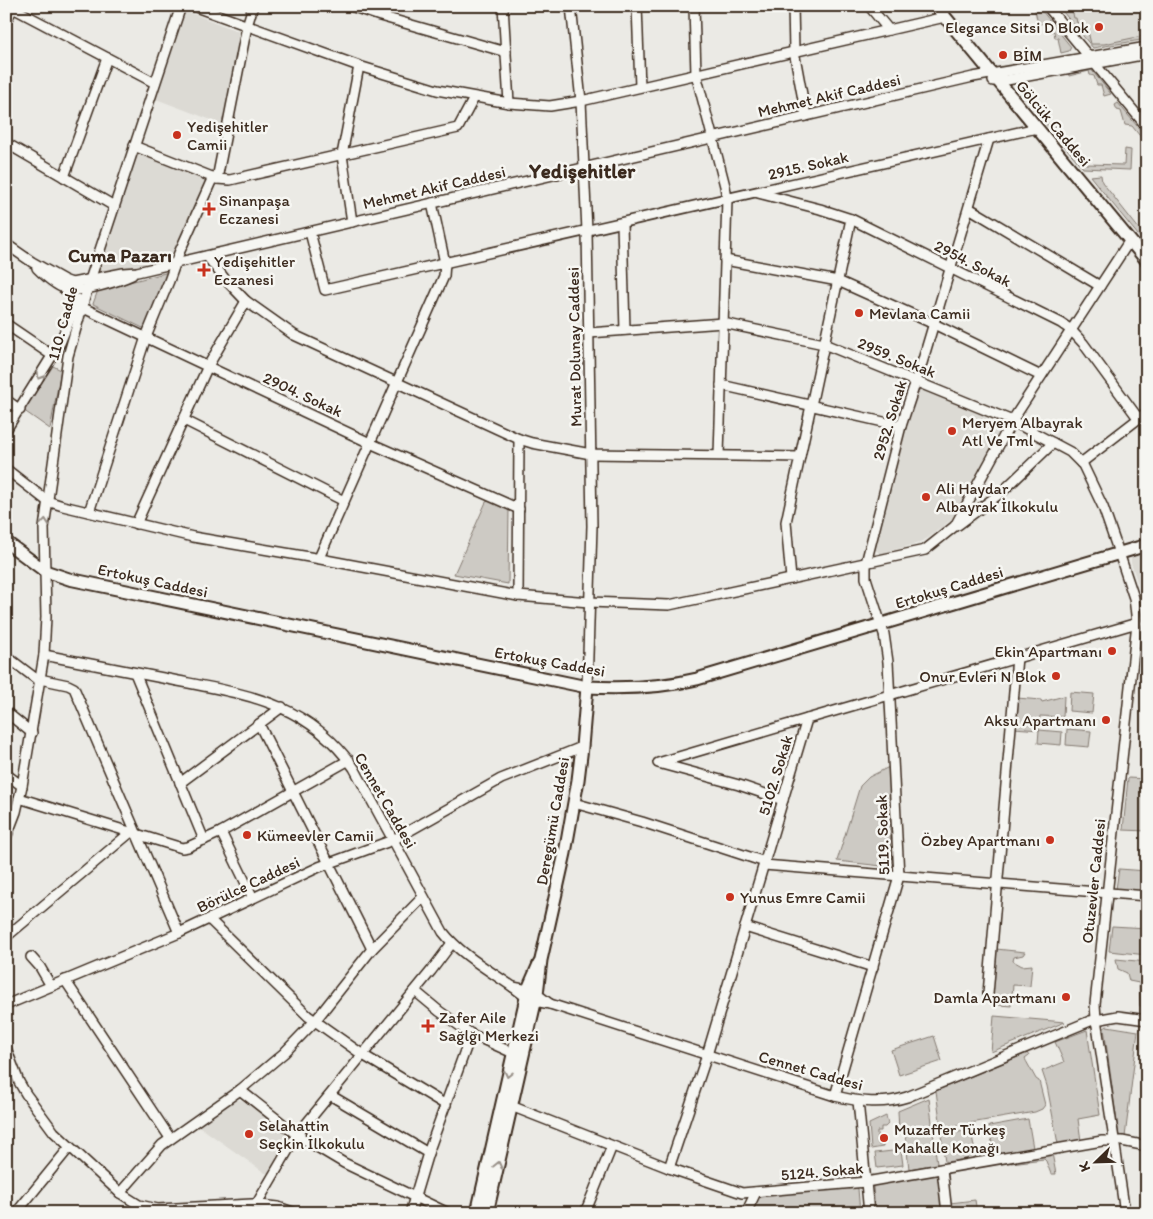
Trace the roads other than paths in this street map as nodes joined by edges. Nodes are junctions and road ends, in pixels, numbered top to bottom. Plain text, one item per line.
1 (169, 6) edge
2 (194, 6) edge
3 (253, 6) edge
4 (351, 6) edge
5 (503, 6) edge
6 (571, 6) edge
7 (638, 6) edge
8 (694, 6) edge
9 (793, 6) edge
10 (869, 6) edge
11 (936, 6) edge
12 (1047, 6) edge
13 (12, 7) edge
14 (180, 9) edge
15 (945, 12) edge
16 (6, 21) edge
17 (247, 26) junction
18 (890, 30) junction
19 (1147, 47) edge
20 (506, 52) junction
21 (794, 52) junction
22 (1147, 54) edge
23 (107, 58) junction
24 (1092, 60) junction
25 (359, 66) junction
26 (696, 74) junction
27 (1000, 77) junction
28 (155, 83) junction
29 (640, 87) junction
30 (474, 98) junction
31 (581, 100) junction
32 (509, 103) junction
33 (806, 116) junction
34 (1147, 127) edge
35 (1037, 128) junction
36 (713, 138) junction
37 (989, 139) junction
38 (6, 143) edge
39 (134, 146) junction
40 (342, 155) junction
41 (584, 168) junction
42 (64, 177) junction
43 (215, 178) junction
44 (754, 193) junction
45 (727, 199) junction
46 (432, 203) junction
47 (114, 206) junction
48 (969, 208) junction
49 (851, 219) junction
50 (352, 222) junction
51 (622, 223) junction
52 (587, 231) junction
53 (310, 232) junction
54 (1130, 240) junction
55 (6, 244) edge
56 (1147, 249) edge
57 (207, 256) junction
58 (725, 260) junction
59 (1147, 261) edge
60 (32, 262) junction
61 (175, 263) junction
62 (445, 264) junction
63 (951, 268) junction
64 (838, 281) junction
65 (89, 284) junction
66 (61, 286) junction
67 (1100, 286) junction
68 (246, 301) junction
69 (78, 305) junction
70 (723, 323) junction
71 (6, 324) edge
72 (934, 324) junction
73 (625, 330) junction
74 (1071, 330) junction
75 (589, 333) junction
76 (146, 337) junction
77 (824, 344) junction
78 (53, 356) junction
79 (208, 366) junction
80 (1041, 376) junction
81 (916, 381) junction
82 (397, 383) junction
83 (721, 385) junction
84 (6, 400) edge
85 (811, 406) junction
86 (20, 410) junction
87 (1147, 412) edge
88 (1138, 418) junction
89 (184, 420) junction
90 (1012, 421) junction
91 (901, 426) junction
92 (6, 430) edge
93 (519, 439) junction
94 (370, 442) junction
95 (1053, 443) junction
96 (591, 454) junction
97 (719, 455) junction
98 (800, 457) junction
99 (1081, 462) junction
100 (6, 469) edge
101 (47, 501) junction
102 (344, 501) junction
103 (519, 509) junction
104 (89, 512) junction
105 (136, 524) junction
106 (956, 526) junction
107 (6, 542) edge
108 (1147, 545) edge
109 (1119, 553) junction
110 (318, 558) junction
111 (866, 563) junction
112 (46, 571) junction
113 (791, 579) junction
114 (518, 596) junction
115 (589, 602) junction
116 (881, 625) junction
117 (1136, 627) junction
118 (1147, 632) edge
119 (44, 655) junction
120 (6, 656) edge
121 (1017, 657) junction
122 (135, 673) junction
123 (41, 680) junction
124 (587, 687) junction
125 (889, 694) junction
126 (282, 707) junction
127 (6, 712) edge
128 (807, 719) junction
129 (259, 724) junction
130 (32, 733) junction
131 (582, 747) junction
132 (349, 760) junction
133 (6, 774) edge
134 (180, 783) junction
135 (22, 786) junction
136 (292, 792) junction
137 (19, 798) junction
138 (783, 800) junction
139 (574, 803) junction
140 (221, 832) junction
141 (134, 833) junction
142 (6, 838) edge
143 (204, 840) junction
144 (393, 840) junction
145 (328, 863) junction
146 (764, 863) junction
147 (899, 876) junction
148 (997, 883) junction
149 (1107, 892) junction
150 (1147, 896) edge
151 (423, 897) junction
152 (253, 898) junction
153 (209, 918) junction
154 (745, 927) junction
155 (179, 933) junction
156 (6, 937) edge
157 (452, 943) junction
158 (372, 949) junction
159 (30, 958) dead end
160 (873, 968) junction
161 (65, 980) junction
162 (51, 986) junction
163 (416, 991) junction
164 (988, 994) dead end
165 (532, 995) junction
166 (6, 1005) edge
167 (1096, 1019) junction
168 (1147, 1020) edge
169 (315, 1021) junction
170 (471, 1034) junction
171 (6, 1048) edge
172 (513, 1053) junction
173 (363, 1055) junction
174 (708, 1055) junction
175 (240, 1090) junction
176 (330, 1095) junction
177 (835, 1096) junction
178 (858, 1100) junction
179 (446, 1105) junction
180 (511, 1106) junction
181 (297, 1135) junction
182 (170, 1138) junction
183 (1114, 1140) junction
184 (612, 1146) junction
185 (1147, 1146) edge
186 (69, 1148) junction
187 (428, 1153) junction
188 (669, 1168) junction
189 (942, 1169) junction
190 (866, 1182) junction
191 (756, 1192) junction
192 (120, 1193) junction
193 (415, 1198) junction
194 (256, 1204) junction
195 (223, 1209) edge
196 (16, 1213) edge
197 (295, 1213) edge
198 (410, 1213) edge
199 (448, 1213) edge
200 (477, 1213) edge
201 (487, 1213) edge
202 (585, 1213) edge
203 (746, 1213) edge
204 (869, 1213) edge
205 (947, 1213) edge
206 (1125, 1213) edge

1 - 14 street
2 - 17 street
3 - 17 street
4 - 20 street
5 - 20 street
6 - 31 street, Murat Dolunay Caddesi
7 - 29 street
8 - 26 street
9 - 21 street
10 - 18 street
11 - 15 main road, Gölcük Caddesi
12 - 24 street
13 - 16 street
13 - 23 street
14 - 28 street, 110. Cadde
15 - 18 street
15 - 27 main road, Gölcük Caddesi
17 - 25 street
17 - 43 street
18 - 21 street
19 - 24 street, Mehmet Akif Caddesi
20 - 32 street
21 - 26 street
21 - 33 street
22 - 24 street, Mehmet Akif Caddesi
23 - 28 street
23 - 42 street
24 - 27 street, Mehmet Akif Caddesi
24 - 34 street
25 - 30 street
25 - 40 street
26 - 29 street
26 - 36 street
27 - 33 street, Mehmet Akif Caddesi
27 - 35 main road, Gölcük Caddesi
27 - 56 main road, Gölcük Caddesi
28 - 39 street, 110. Cadde
29 - 31 street
30 - 32 street
30 - 40 street
31 - 32 street
31 - 41 street, Murat Dolunay Caddesi
33 - 36 street, Mehmet Akif Caddesi
35 - 37 street, 2915. Sokak
35 - 54 main road, Gölcük Caddesi
36 - 41 street, Mehmet Akif Caddesi
36 - 45 street
37 - 44 street, 2915. Sokak
37 - 48 street, 2952. Sokak
38 - 42 street
39 - 43 street
39 - 47 street, 110. Cadde
40 - 43 street
40 - 50 street
41 - 46 street, Mehmet Akif Caddesi
41 - 52 street, Murat Dolunay Caddesi
42 - 47 street
43 - 61 street
44 - 45 street, 2915. Sokak
44 - 49 street, 2954. Sokak
45 - 51 street, 2915. Sokak
45 - 58 street
46 - 50 street, Mehmet Akif Caddesi
46 - 62 street
47 - 65 street, 110. Cadde
48 - 63 street, 2952. Sokak
48 - 67 street
49 - 63 street, 2954. Sokak
49 - 64 street
50 - 53 street, Mehmet Akif Caddesi
51 - 52 street, 2915. Sokak
51 - 73 street
52 - 62 street, 2915. Sokak
52 - 75 street, Murat Dolunay Caddesi
53 - 57 street, Mehmet Akif Caddesi
53 - 62 street, 2915. Sokak
54 - 59 main road, Gölcük Caddesi
54 - 67 street
55 - 60 street, Mehmet Akif Caddesi
57 - 61 street, Mehmet Akif Caddesi
57 - 68 street
58 - 64 street
58 - 70 street
60 - 65 street, Mehmet Akif Caddesi
60 - 66 street, Mehmet Akif Caddesi
61 - 65 street, Mehmet Akif Caddesi
61 - 76 street
62 - 82 street
63 - 72 street, 2952. Sokak
63 - 74 street, 2954. Sokak
64 - 72 street
64 - 77 street
65 - 66 street, Mehmet Akif Caddesi
65 - 69 street, 110. Cadde
66 - 69 street
67 - 74 street
68 - 79 street
68 - 82 street
69 - 76 street, 2904. Sokak
69 - 78 street
69 - 101 street, 110. Cadde
70 - 73 street, 2959. Sokak
70 - 77 street, 2959. Sokak
70 - 83 street
71 - 78 street
72 - 80 street
72 - 81 street, 2952. Sokak
73 - 75 street, 2959. Sokak
74 - 80 street
74 - 88 street, 2954. Sokak
75 - 96 street, Murat Dolunay Caddesi
76 - 79 street, 2904. Sokak
76 - 104 street
77 - 81 street, 2959. Sokak
77 - 85 street
78 -> 86 street
79 - 89 street
79 - 94 street, 2904. Sokak
80 - 90 street
81 - 90 street, 2959. Sokak
81 - 91 street, 2952. Sokak
82 - 93 street
82 - 94 street
83 - 85 street
83 - 97 street
84 - 86 street
85 - 91 street
85 - 98 street
86 - 92 street
87 - 88 street
88 - 99 street
89 - 102 street
89 - 105 street
90 - 95 street, 2959. Sokak
90 - 106 street
91 - 111 street, 2952. Sokak
93 - 96 street
93 - 103 street
94 - 102 street
94 - 103 street, 2904. Sokak
95 - 99 street, 2959. Sokak
95 - 106 street
96 - 97 street
96 - 115 street, Murat Dolunay Caddesi
97 - 98 street
98 - 113 street
99 - 109 street, 2959. Sokak
100 - 101 street
101 - 104 street
112 -> 101 street, 110. Cadde
102 - 110 street
103 - 114 street
104 - 105 street
105 - 110 street
106 - 111 street
107 - 112 main road, Ertokuş Caddesi
108 - 109 main road, Ertokuş Caddesi
109 - 116 main road, Ertokuş Caddesi
109 - 117 street, Otuzevler Caddesi
110 - 114 street
111 - 113 street
111 - 116 street, 2952. Sokak
112 - 119 street, 110. Cadde
112 - 124 main road, Ertokuş Caddesi
113 - 115 street
114 - 115 street
115 - 124 street, Murat Dolunay Caddesi
116 - 124 main road, Ertokuş Caddesi
116 - 125 street, 5119. Sokak
117 - 118 street, 5102. Sokak
117 - 121 street, 5102. Sokak
117 - 149 street, Otuzevler Caddesi
119 - 122 street, Cennet Caddesi
119 - 123 street, 110. Cadde
120 - 123 street
121 - 125 street, 5102. Sokak
121 - 148 street
122 - 126 street, Cennet Caddesi
122 - 134 street
123 - 130 street, 110. Cadde
123 - 141 street
124 - 131 main road, Deregümü Caddesi
125 - 128 street, 5102. Sokak
125 - 147 street, 5119. Sokak
126 - 129 street
126 - 132 street, Cennet Caddesi
127 - 130 street
128 - 138 street, 5102. Sokak
128 - 138 street
129 - 134 street
129 - 136 street
130 - 135 street, 110. Cadde
131 - 139 main road, Deregümü Caddesi
131 - 144 street, Börülce Caddesi
132 - 136 street
132 - 144 street, Cennet Caddesi
133 - 135 street
134 - 143 street
135 - 137 street, 110. Cadde
136 - 140 street
136 - 145 street
137 - 141 street
137 - 142 street, 110. Cadde
138 - 146 street, 5102. Sokak
139 - 146 street
139 - 165 main road, Deregümü Caddesi
140 - 143 street
140 - 152 street
141 - 143 street
141 - 155 street
141 - 156 street
144 - 145 street, Börülce Caddesi
144 - 151 street, Cennet Caddesi
145 - 152 street, Börülce Caddesi
145 - 158 street
146 - 147 street
146 - 154 street, 5102. Sokak
147 - 148 street
147 - 160 street, 5119. Sokak
148 - 149 street
148 - 164 street
149 - 150 street
149 - 167 street, Otuzevler Caddesi
151 - 157 street, Cennet Caddesi
151 - 158 street
152 - 153 street, Börülce Caddesi
153 - 155 street, Börülce Caddesi
153 - 169 street
154 - 160 street
154 - 174 street, 5102. Sokak
155 - 161 street, Börülce Caddesi
157 - 163 street
157 - 165 street, Cennet Caddesi
158 - 169 street
159 - 162 street
160 - 177 street, 5119. Sokak
161 - 162 street, Börülce Caddesi
161 - 182 street
162 - 166 street, Börülce Caddesi
163 - 170 street
163 - 173 street
165 - 172 main road, Deregümü Caddesi
165 - 174 street, Cennet Caddesi
165 - 180 main road, Deregümü Caddesi
167 - 168 street, Cennet Caddesi
167 - 178 street, Cennet Caddesi
167 - 183 street, Otuzevler Caddesi
169 - 173 street
169 - 175 street
170 - 172 street
170 - 179 street
171 - 186 street
172 -> 200 main road, Deregümü Caddesi
173 - 176 street
173 - 179 street
174 - 177 street, Cennet Caddesi
174 - 188 street, 5102. Sokak
175 - 181 street
175 - 182 street
176 - 181 street
176 - 187 street
177 - 178 street, Cennet Caddesi
178 - 190 street
179 - 187 street
180 - 184 street, 5124. Sokak
201 -> 180 main road, Deregümü Caddesi
181 - 193 street
181 - 194 street
182 - 192 street
183 - 185 street, 5124. Sokak
183 - 189 street, 5124. Sokak
183 - 206 street, Otuzevler Caddesi
184 - 188 street, 5124. Sokak
184 - 202 street
186 - 192 street
186 - 196 street
187 - 193 street
188 - 191 street, 5124. Sokak
189 - 190 street, 5124. Sokak
189 - 205 street
190 - 191 street, 5124. Sokak
190 - 204 street
191 - 203 street
192 - 195 street
193 - 198 street
193 - 199 street
194 - 195 street
194 - 197 street

